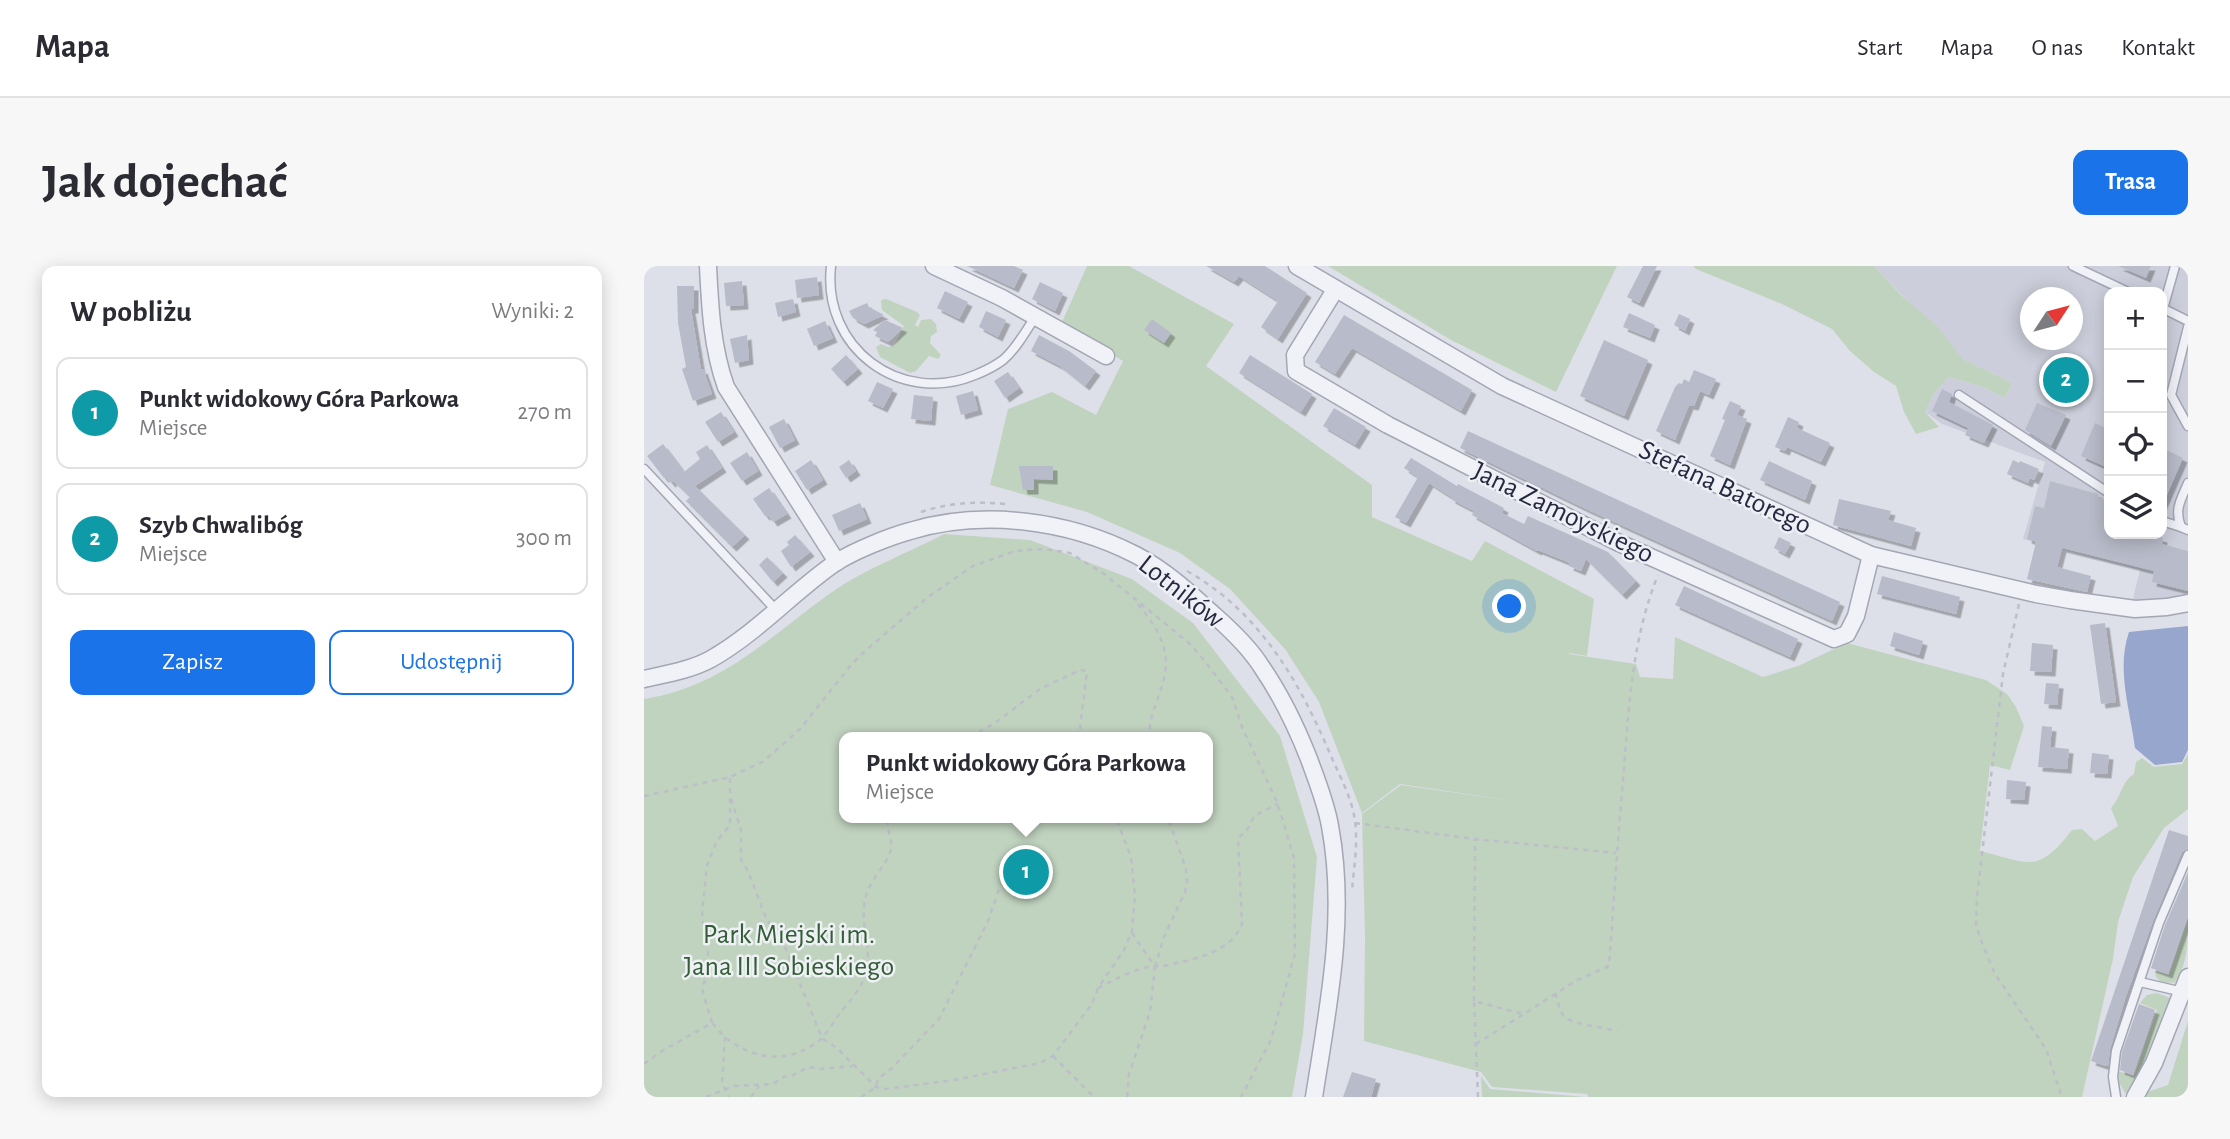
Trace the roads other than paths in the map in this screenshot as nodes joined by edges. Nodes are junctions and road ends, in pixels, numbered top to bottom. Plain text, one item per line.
1 (708, 266) edge
2 (831, 266) edge
3 (1297, 266) edge
4 (2073, 266) edge
5 (2175, 266) edge
6 (939, 267) edge
7 (2117, 287) edge
8 (1335, 290) junction
9 (2167, 292) edge
10 (2167, 310) edge
11 (1035, 317) junction
12 (2188, 321) edge
13 (2188, 327) edge
14 (1106, 356) dead end
15 (1959, 396) dead end
16 (2188, 426) edge
17 (644, 469) edge
18 (2188, 483) edge
19 (2104, 490) edge
20 (2167, 524) edge
21 (2184, 529) edge
22 (1871, 555) junction
23 (837, 562) junction
24 (2188, 603) edge
25 (776, 610) junction
26 (644, 679) edge
27 (2188, 855) edge
28 (2140, 982) junction
29 (2186, 984) edge
30 (1314, 1097) edge
31 (2116, 1097) edge
32 (2135, 1097) edge

1 - 23 street
2 - 11 lane
3 - 8 street, Stefana Batorego
4 - 7 lane
5 - 9 lane
6 - 11 street
8 - 22 street, Stefana Batorego
8 - 22 street, Jana Zamoyskiego
10 - 12 lane
11 - 14 street
13 - 16 lane
15 - 19 lane
17 - 25 lane
18 - 21 lane
20 - 21 lane
22 - 24 street, Stefana Batorego
23 - 25 street, Lotników
23 - 30 street, Lotników
25 - 26 street, Lotników
27 - 28 lane
28 - 29 lane
28 - 31 lane
29 - 32 street

